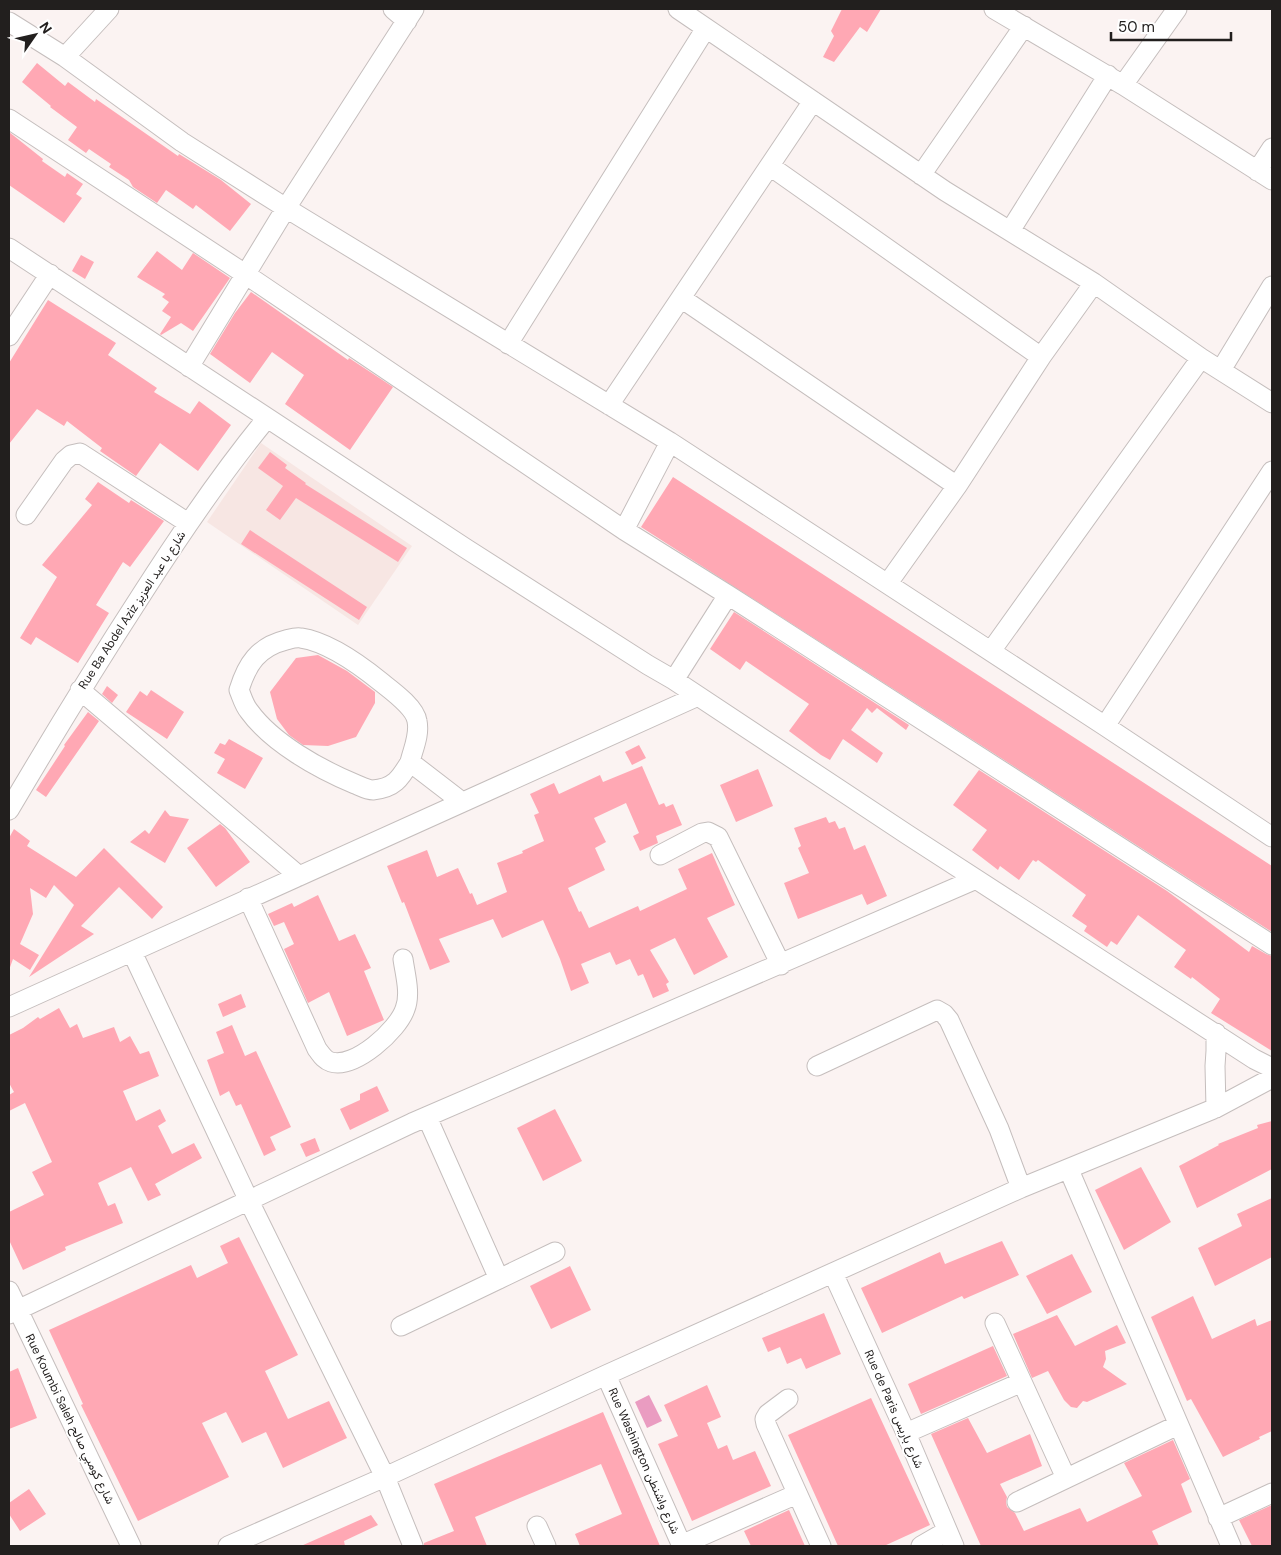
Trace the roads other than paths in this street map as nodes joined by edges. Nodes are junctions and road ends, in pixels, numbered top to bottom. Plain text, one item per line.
1 (109, 9) edge
2 (678, 9) edge
3 (994, 9) edge
4 (1177, 9) edge
5 (405, 13) edge
6 (9, 22) edge
7 (1024, 26) junction
8 (706, 28) junction
9 (65, 57) junction
10 (1116, 80) junction
11 (813, 100) junction
12 (9, 119) edge
13 (1272, 148) edge
14 (770, 166) junction
15 (921, 175) junction
16 (1265, 176) edge
17 (286, 208) junction
18 (1010, 231) junction
19 (9, 248) edge
20 (50, 274) junction
21 (246, 274) junction
22 (1094, 283) junction
23 (1272, 286) edge
24 (681, 298) junction
25 (9, 336) edge
26 (508, 344) junction
27 (1041, 357) junction
28 (1201, 358) junction
29 (188, 367) junction
30 (1221, 370) junction
31 (1272, 403) edge
32 (609, 405) junction
33 (267, 418) junction
34 (670, 442) junction
35 (1272, 471) edge
36 (957, 486) junction
37 (26, 516) dead end
38 (188, 523) junction
39 (624, 530) junction
40 (888, 583) junction
41 (728, 595) junction
42 (991, 651) junction
43 (674, 680) junction
44 (80, 690) junction
45 (698, 696) junction
46 (1105, 726) junction
47 (410, 762) junction
48 (462, 802) junction
49 (9, 810) edge
50 (1270, 831) edge
51 (660, 855) dead end
52 (299, 876) junction
53 (976, 879) junction
54 (248, 898) junction
55 (1272, 945) edge
56 (132, 952) junction
57 (402, 959) dead end
58 (781, 965) junction
59 (9, 1007) edge
60 (1216, 1033) junction
61 (818, 1066) dead end
62 (1272, 1068) edge
63 (1272, 1078) edge
64 (1216, 1108) junction
65 (427, 1117) junction
66 (1069, 1170) junction
67 (1021, 1188) junction
68 (249, 1201) junction
69 (555, 1252) dead end
70 (833, 1273) junction
71 (499, 1279) junction
72 (9, 1291) edge
73 (13, 1312) edge
74 (995, 1323) dead end
75 (401, 1326) dead end
76 (606, 1375) junction
77 (1022, 1382) junction
78 (788, 1398) dead end
79 (1178, 1425) junction
80 (906, 1433) junction
81 (385, 1477) junction
82 (1066, 1478) junction
83 (1272, 1493) edge
84 (798, 1494) junction
85 (1017, 1502) dead end
86 (1218, 1518) junction
87 (537, 1526) dead end
88 (950, 1539) edge
89 (682, 1545) edge
90 (131, 1546) edge
91 (228, 1546) edge
92 (413, 1546) edge
93 (546, 1546) edge
94 (821, 1546) edge
95 (920, 1546) edge
96 (1231, 1546) edge

1 - 9 street
2 - 8 street
3 - 7 street
4 - 10 street
5 - 17 street
6 - 9 street
7 - 10 street
7 - 15 street
8 - 11 street
8 - 26 street
9 - 17 street
10 - 16 street
10 - 18 street
11 - 14 street
11 - 15 street
12 - 21 street
13 - 16 street
14 - 24 street
14 - 27 street
15 - 18 street
17 - 21 street
17 - 26 street
18 - 22 street
19 - 20 street
20 - 25 street
20 - 29 street
21 - 29 street
21 - 39 street
22 - 27 street
22 - 28 street
23 - 30 street
24 - 32 street
24 - 36 street
26 - 32 street
27 - 36 street
28 - 30 street
28 - 42 street
29 - 33 street
30 - 31 street
32 - 34 street
33 - 38 street, Rue Ba Abdel Aziz شارع با عبد العزيز
33 - 43 street
34 - 39 street
34 - 40 street
35 - 46 street
36 - 40 street
37 - 38 street
38 - 44 street, Rue Ba Abdel Aziz شارع با عبد العزيز
39 - 41 street
40 - 42 street
41 - 43 street
41 - 55 street
42 - 46 street
43 - 45 street
44 - 49 street, Rue Ba Abdel Aziz شارع با عبد العزيز
44 - 52 street
45 - 48 street
45 - 53 street
46 - 50 street
47 - 47 street
47 - 48 street
48 - 52 street
51 - 58 street
52 - 54 street
53 - 58 street
53 - 60 street
54 - 56 street
54 - 57 street
56 - 59 street
56 - 68 street
58 - 65 street
60 - 62 street
60 - 64 street
61 - 67 street
63 - 64 street
64 - 66 street
65 - 68 street
65 - 71 street
66 - 67 street
66 - 79 street
67 - 70 street
68 - 73 street
68 - 81 street
69 - 71 street
70 - 76 street
70 - 80 street, Rue de Paris شارع باريس
71 - 75 street
72 - 73 street, Rue Koumbi Saleh شارع كومبي صالح
73 - 90 street, Rue Koumbi Saleh شارع كومبي صالح
74 - 77 street
76 - 81 street
76 - 89 street, Rue Washington شارع واشنطن
77 - 80 street
77 - 82 street
78 - 84 street
79 - 82 street
79 - 86 street
80 - 88 street, Rue de Paris شارع باريس
81 - 91 street
81 - 92 street
82 - 85 street
83 - 86 street
84 - 89 street
84 - 94 street
86 - 96 street
87 - 93 street
88 - 95 street

